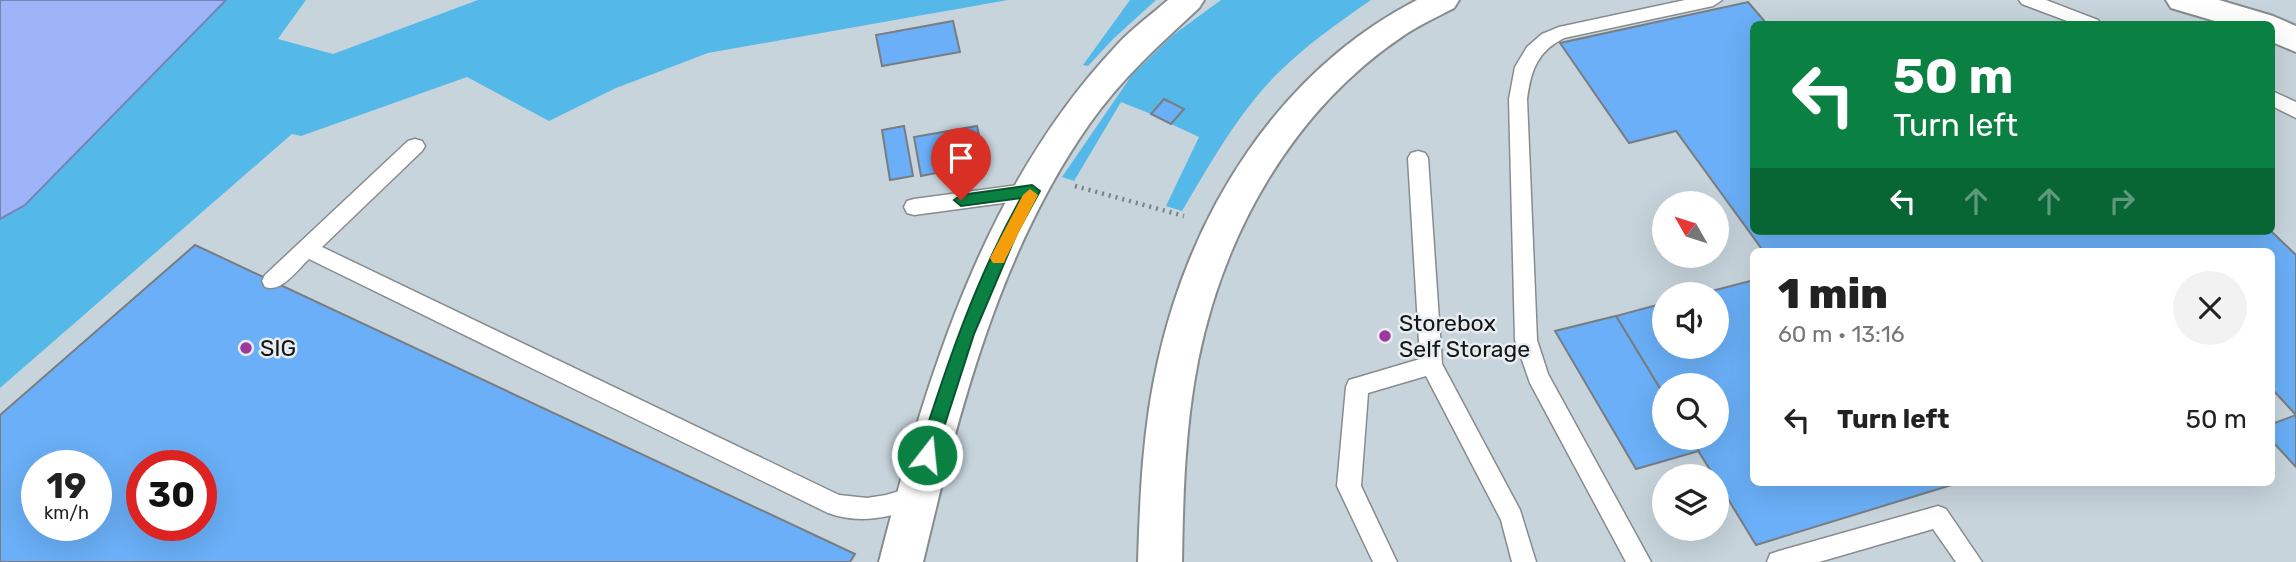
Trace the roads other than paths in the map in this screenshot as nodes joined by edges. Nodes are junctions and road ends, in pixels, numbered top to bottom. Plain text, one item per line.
1 (1188, 0) edge
2 (1713, 0) edge
3 (2028, 0) edge
4 (2182, 0) edge
5 (1432, 2) edge
6 (2084, 21) edge
7 (2251, 21) edge
8 (2275, 30) edge
9 (2296, 40) edge
10 (2275, 100) edge
11 (2296, 111) edge
12 (415, 146) dead end
13 (1418, 158) dead end
14 (1036, 184) junction
15 (914, 207) dead end
16 (307, 249) junction
17 (272, 281) dead end
18 (1431, 365) junction
19 (916, 497) junction
20 (901, 562) edge
21 (1160, 562) edge
22 (1385, 562) edge
23 (1524, 562) edge
24 (1639, 562) edge
25 (1780, 562) edge
26 (1970, 562) edge

1 - 14 street
2 - 24 lane
3 - 6 lane
4 - 7 street
5 - 21 street
8 - 9 street
10 - 11 lane
12 - 16 lane
13 - 18 lane
14 - 15 lane
14 - 19 street
16 - 17 lane
16 - 19 lane
18 - 22 lane
18 - 23 lane
19 - 20 street
25 - 26 lane

